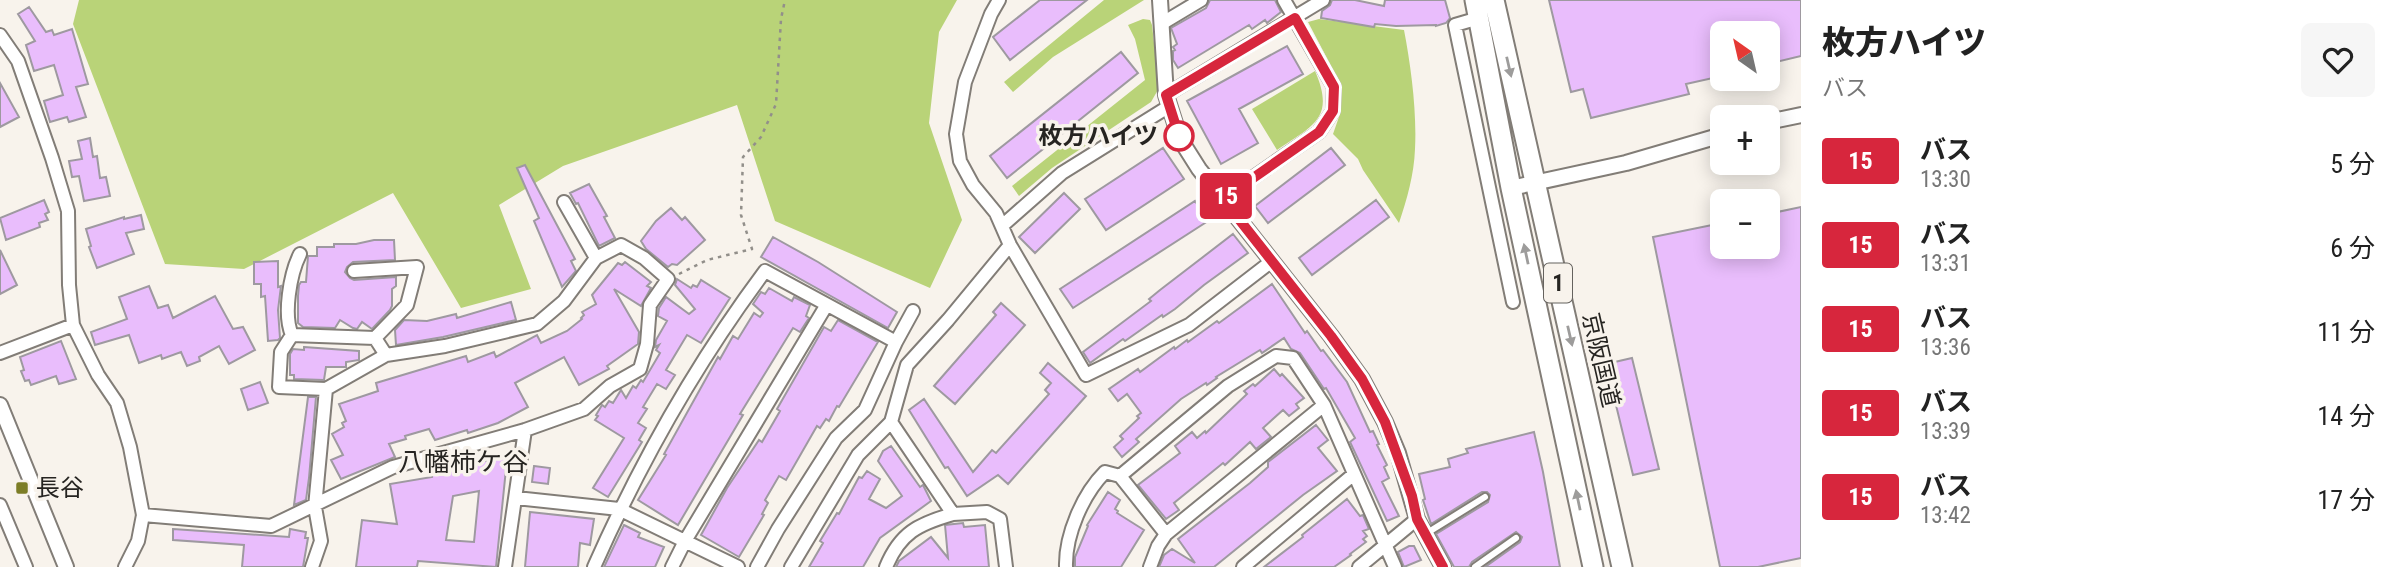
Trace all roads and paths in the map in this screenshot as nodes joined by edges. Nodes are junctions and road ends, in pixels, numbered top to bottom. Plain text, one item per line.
1 (785, 0) edge
2 (999, 0) edge
3 (1160, 0) edge
4 (1201, 0) edge
5 (1284, 0) edge
6 (1323, 0) edge
7 (1494, 0) edge
8 (1477, 9) edge
9 (1295, 18) junction
10 (1161, 24) junction
11 (0, 34) edge
12 (5, 51) edge
13 (1167, 101) junction
14 (1801, 115) edge
15 (1780, 119) edge
16 (1710, 138) edge
17 (1535, 182) junction
18 (1511, 188) junction
19 (1223, 199) junction
20 (564, 202) dead end
21 (1003, 225) junction
22 (1010, 246) junction
23 (300, 254) dead end
24 (596, 258) junction
25 (1272, 261) junction
26 (354, 271) dead end
27 (668, 279) junction
28 (1513, 302) dead end
29 (826, 306) junction
30 (914, 311) dead end
31 (73, 325) junction
32 (292, 335) junction
33 (374, 338) junction
34 (896, 342) junction
35 (0, 354) edge
36 (386, 355) junction
37 (326, 390) junction
38 (0, 405) edge
39 (1324, 405) junction
40 (891, 422) junction
41 (525, 430) junction
42 (1354, 474) junction
43 (1120, 476) junction
44 (516, 498) junction
45 (1485, 498) dead end
46 (0, 505) edge
47 (314, 507) junction
48 (620, 509) junction
49 (953, 514) junction
50 (143, 515) junction
51 (1417, 519) junction
52 (4, 528) edge
53 (1166, 534) junction
54 (1424, 534) junction
55 (1516, 538) dead end
56 (685, 541) junction
57 (1385, 544) junction
58 (26, 567) edge
59 (65, 567) edge
60 (125, 567) edge
61 (312, 567) edge
62 (505, 567) edge
63 (594, 567) edge
64 (672, 567) edge
65 (738, 567) edge
66 (758, 567) edge
67 (792, 567) edge
68 (886, 567) edge
69 (1006, 567) edge
70 (1066, 567) edge
71 (1150, 567) edge
72 (1243, 567) edge
73 (1359, 567) edge
74 (1395, 567) edge
75 (1443, 567) edge
76 (1475, 567) edge
77 (1593, 567) edge
78 (1622, 567) edge

1 - 27 path
2 - 21 street
3 - 10 street
4 - 10 street
5 - 9 street
6 - 9 street
7 -> 17 highway, 京阪国道 / 1
8 - 18 highway, 京阪国道 / 1
8 - 28 street
9 - 13 street
9 - 19 street
10 - 13 street
11 - 12 street
12 - 31 street
13 - 19 street
13 - 21 street
14 - 15 street
16 - 17 street
17 - 18 street
17 -> 78 highway, 京阪国道 / 1
77 -> 18 highway, 京阪国道 / 1
19 - 25 street
20 - 24 street
21 - 22 street
22 - 25 street
22 - 40 street
23 - 32 street
24 - 27 street
24 - 36 street
25 - 51 street
26 - 33 street
27 - 41 street
29 - 34 street
29 - 48 street
29 - 56 street
30 - 34 street
31 - 35 street
31 - 50 street
32 - 33 street
32 - 37 street
33 - 36 street
34 - 66 street
36 - 37 street
37 - 47 street
38 - 59 street
39 - 42 street
39 - 43 street
39 - 53 street
40 - 49 street
40 - 67 street
41 - 44 street
41 - 47 street
42 - 57 street
42 - 72 street
43 - 53 street
43 - 70 street
44 - 48 street
44 - 62 street
45 - 54 lane
46 - 52 street
47 - 50 street
47 - 61 street
48 - 56 street
48 - 63 street
49 - 68 street
49 - 69 street
50 - 60 street
51 - 54 street
51 - 57 street
52 - 58 street
53 - 71 street
54 - 75 street
55 - 76 lane
56 - 64 street
56 - 65 street
57 - 73 street
57 - 74 street

